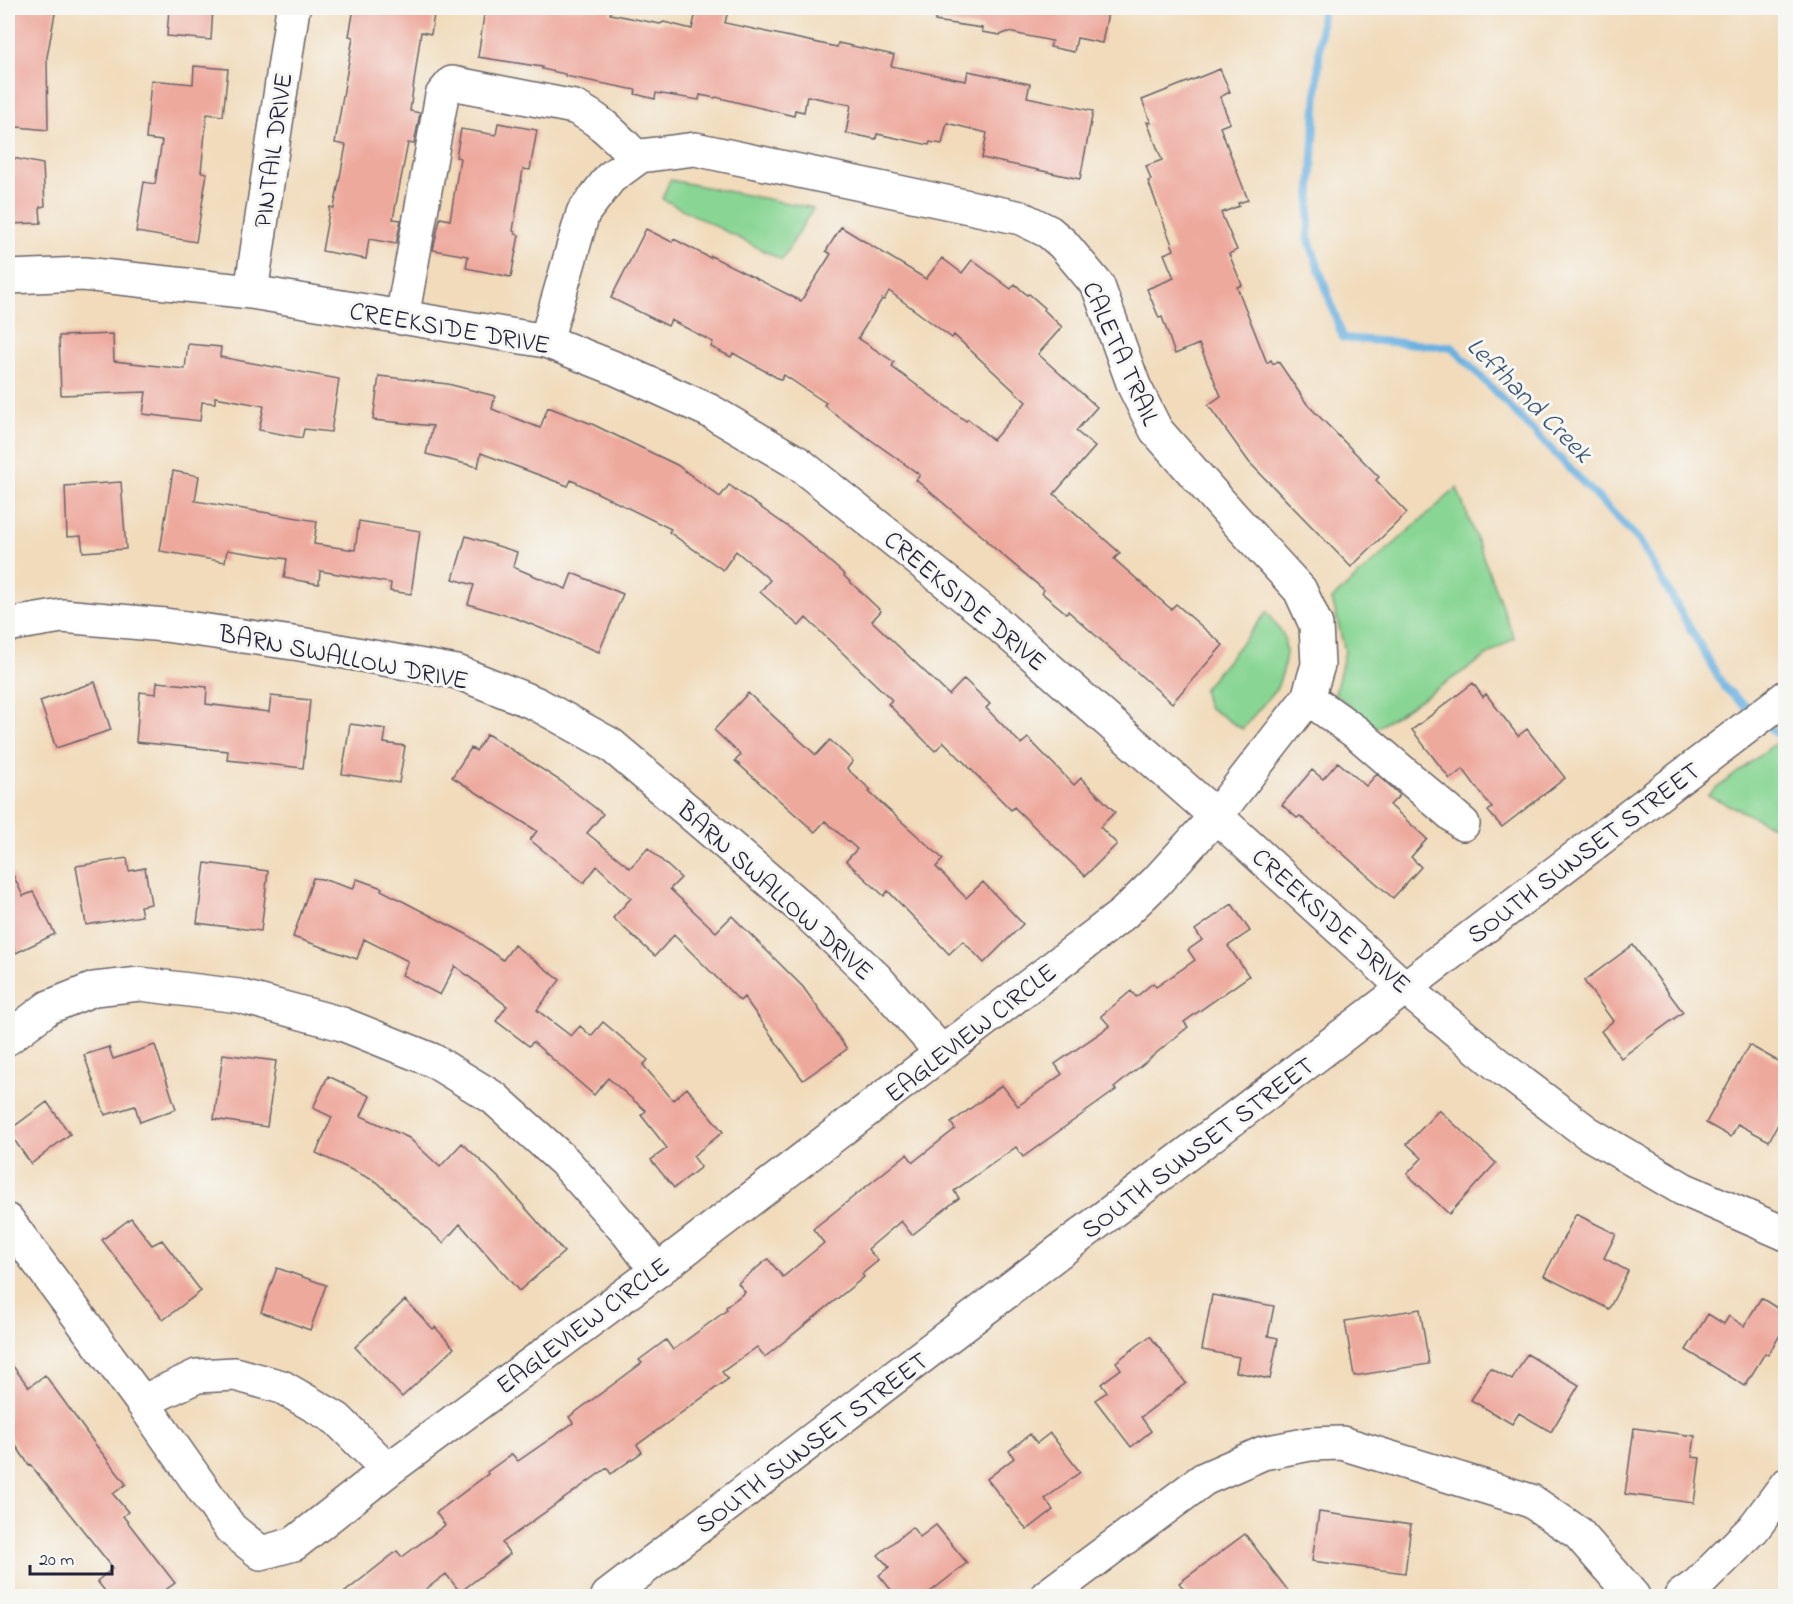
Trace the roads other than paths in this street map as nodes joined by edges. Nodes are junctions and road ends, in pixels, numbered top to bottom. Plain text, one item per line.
1 (293, 8) edge
2 (637, 158) junction
3 (8, 277) edge
4 (251, 292) junction
5 (402, 318) junction
6 (546, 341) junction
7 (8, 627) edge
8 (1785, 697) edge
9 (1308, 698) junction
10 (1216, 816) junction
11 (1463, 824) dead end
12 (1405, 988) junction
13 (8, 1038) edge
14 (942, 1053) junction
15 (8, 1221) edge
16 (1785, 1234) edge
17 (657, 1271) junction
18 (142, 1402) junction
19 (388, 1470) junction
20 (1785, 1485) edge
21 (608, 1596) edge
22 (1047, 1596) edge
23 (1633, 1596) edge
24 (1681, 1596) edge

1 - 4 street, PINTAIL DRIVE
2 - 5 street
2 - 6 street, CALETA TRAIL
2 - 9 street, CALETA TRAIL
3 - 4 street, CREEKSIDE DRIVE
4 - 5 street, CREEKSIDE DRIVE
5 - 6 street, CREEKSIDE DRIVE
6 - 10 street, CREEKSIDE DRIVE
7 - 14 street, BARN SWALLOW DRIVE
8 - 12 street, SOUTH SUNSET STREET
9 - 10 street, CALETA TRAIL
9 - 11 street
10 - 12 street, CREEKSIDE DRIVE
10 - 14 street, EAGLEVIEW CIRCLE
12 - 16 street, CREEKSIDE DRIVE
12 - 21 street, SOUTH SUNSET STREET
13 - 17 street
14 - 17 street, EAGLEVIEW CIRCLE
15 - 18 street, EAGLEVIEW CIRCLE
17 - 19 street, EAGLEVIEW CIRCLE
18 - 19 street
18 - 19 street, EAGLEVIEW CIRCLE
20 - 24 street
22 - 23 street

